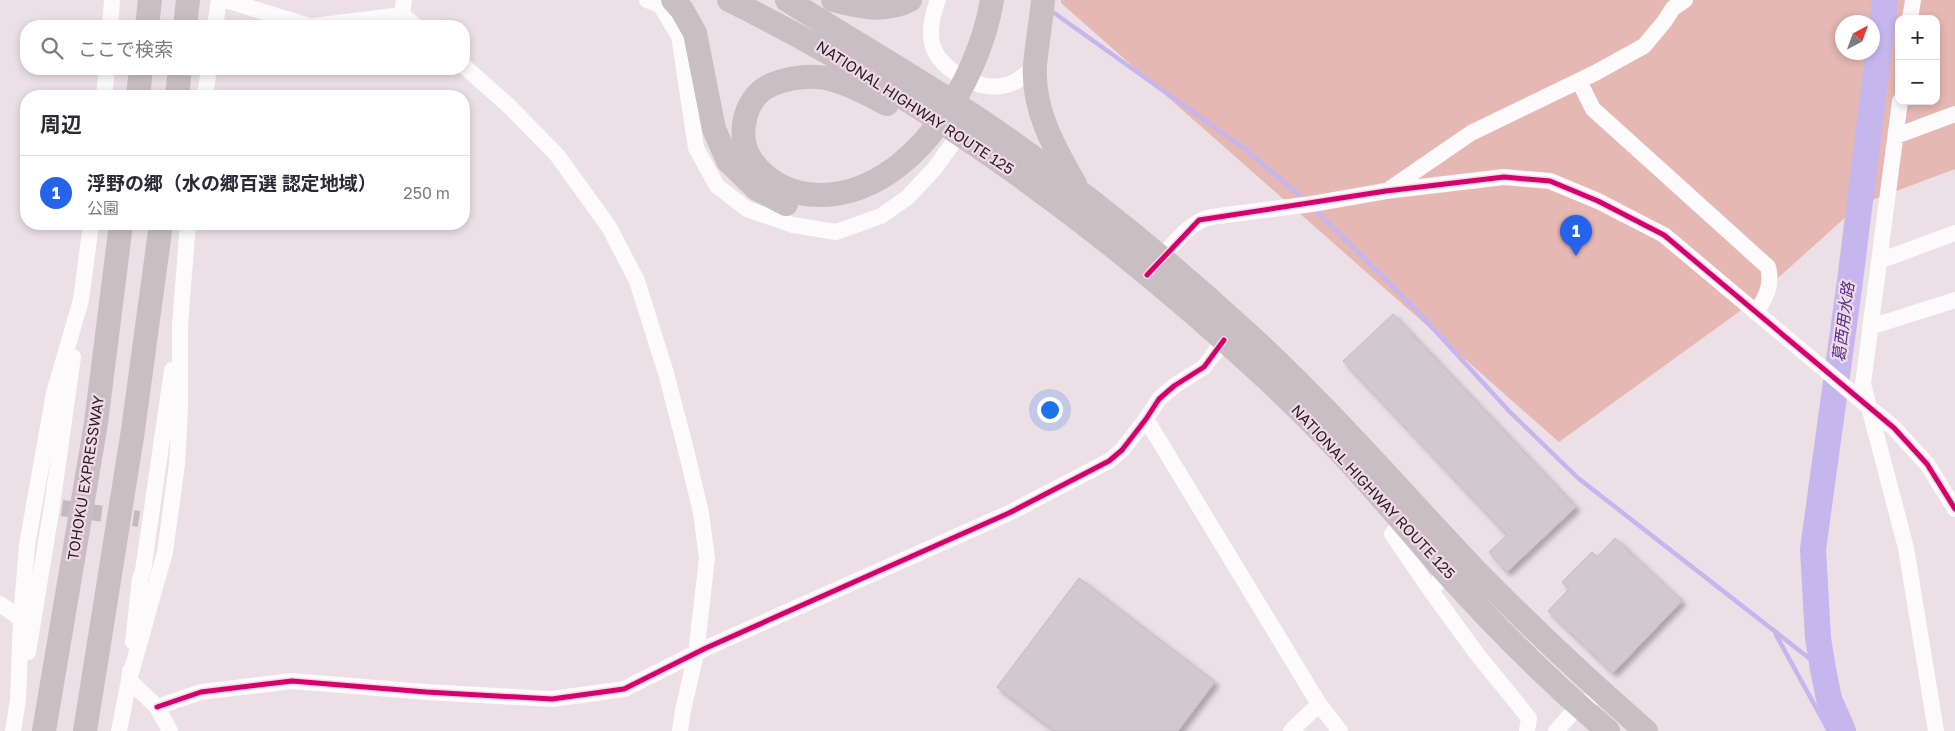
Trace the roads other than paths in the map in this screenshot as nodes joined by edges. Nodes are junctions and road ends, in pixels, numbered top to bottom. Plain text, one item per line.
1 (112, 0) edge
2 (143, 0) edge
3 (150, 0) edge
4 (188, 0) edge
5 (219, 0) edge
6 (226, 0) edge
7 (647, 0) edge
8 (673, 0) edge
9 (729, 0) edge
10 (787, 0) edge
11 (833, 0) edge
12 (910, 0) edge
13 (938, 0) edge
14 (992, 0) edge
15 (1006, 0) edge
16 (1913, 0) edge
17 (1682, 1) edge
18 (403, 8) edge
19 (1042, 11) edge
20 (1911, 15) edge
21 (110, 20) edge
22 (143, 20) edge
23 (148, 20) edge
24 (186, 20) edge
25 (216, 20) edge
26 (290, 20) edge
27 (344, 20) edge
28 (412, 20) edge
29 (1035, 67) junction
30 (470, 71) edge
31 (106, 75) edge
32 (141, 75) edge
33 (179, 75) edge
34 (208, 75) edge
35 (1579, 80) junction
36 (105, 90) edge
37 (139, 90) edge
38 (178, 90) edge
39 (206, 90) edge
40 (1900, 105) edge
41 (929, 114) junction
42 (1955, 114) edge
43 (960, 133) junction
44 (1896, 136) junction
45 (1386, 191) junction
46 (1080, 192) junction
47 (784, 196) junction
48 (90, 230) edge
49 (120, 230) edge
50 (160, 230) edge
51 (188, 230) edge
52 (1955, 233) edge
53 (1879, 261) junction
54 (1155, 266) junction
55 (81, 300) junction
56 (1955, 300) edge
57 (1756, 314) junction
58 (180, 325) junction
59 (1870, 328) junction
60 (1224, 340) junction
61 (1869, 406) junction
62 (1146, 419) junction
63 (1955, 509) edge
64 (1402, 522) junction
65 (1446, 572) junction
66 (1431, 591) junction
67 (0, 604) edge
68 (27, 621) junction
69 (696, 654) junction
70 (129, 680) junction
71 (1603, 694) junction
72 (1319, 704) junction
73 (1579, 706) junction
74 (157, 707) junction
75 (1598, 728) edge
76 (13, 731) edge
77 (44, 731) edge
78 (85, 731) edge
79 (119, 731) edge
80 (170, 731) edge
81 (680, 731) edge
82 (1291, 731) edge
83 (1340, 731) edge
84 (1527, 731) edge
85 (1556, 731) edge
86 (1646, 731) edge
87 (1936, 731) edge

1 - 21 street
2 - 22 highway
3 - 23 highway
4 - 24 highway
5 - 25 street
6 - 26 street
7 - 43 street
8 - 47 highway
9 - 41 highway, NATIONAL HIGHWAY ROUTE 125
10 - 46 highway, NATIONAL HIGHWAY ROUTE 125
11 - 12 highway
13 - 29 street
14 - 47 highway
15 - 47 highway
16 - 20 street
17 - 35 street
18 - 27 street
18 - 28 street
19 - 29 highway
29 - 46 highway
30 - 69 street
31 - 36 street
32 - 37 highway
33 - 38 highway
34 - 39 street
35 - 45 street
35 - 57 street
40 - 44 street
41 - 43 highway, NATIONAL HIGHWAY ROUTE 125
41 - 47 highway
42 - 44 street
43 - 54 highway, NATIONAL HIGHWAY ROUTE 125
44 - 53 street
45 - 54 street
45 - 57 street
46 - 54 highway, NATIONAL HIGHWAY ROUTE 125
48 - 55 street
49 - 77 highway, TOHOKU EXPRESSWAY
50 - 78 highway
51 - 58 street
52 - 53 street
53 - 59 street
54 - 60 highway, NATIONAL HIGHWAY ROUTE 125
54 - 71 highway, NATIONAL HIGHWAY ROUTE 125
55 - 68 street
55 - 68 street
56 - 59 street
57 - 61 street
58 - 70 street
58 - 70 street
59 - 61 street
60 - 62 street
60 - 64 highway, NATIONAL HIGHWAY ROUTE 125
61 - 63 street
61 - 87 street
62 - 69 street
62 - 72 street
64 - 65 highway, NATIONAL HIGHWAY ROUTE 125
64 - 66 street
65 - 66 street
65 - 73 highway, NATIONAL HIGHWAY ROUTE 125
66 - 84 street
67 - 68 street
68 - 76 street
69 - 74 street
69 - 81 street
70 - 74 street
70 - 79 street
71 - 73 street
71 - 75 street
71 - 86 highway, NATIONAL HIGHWAY ROUTE 125
72 - 82 street
72 - 83 street
73 - 75 highway, NATIONAL HIGHWAY ROUTE 125
73 - 85 street
74 - 80 street

